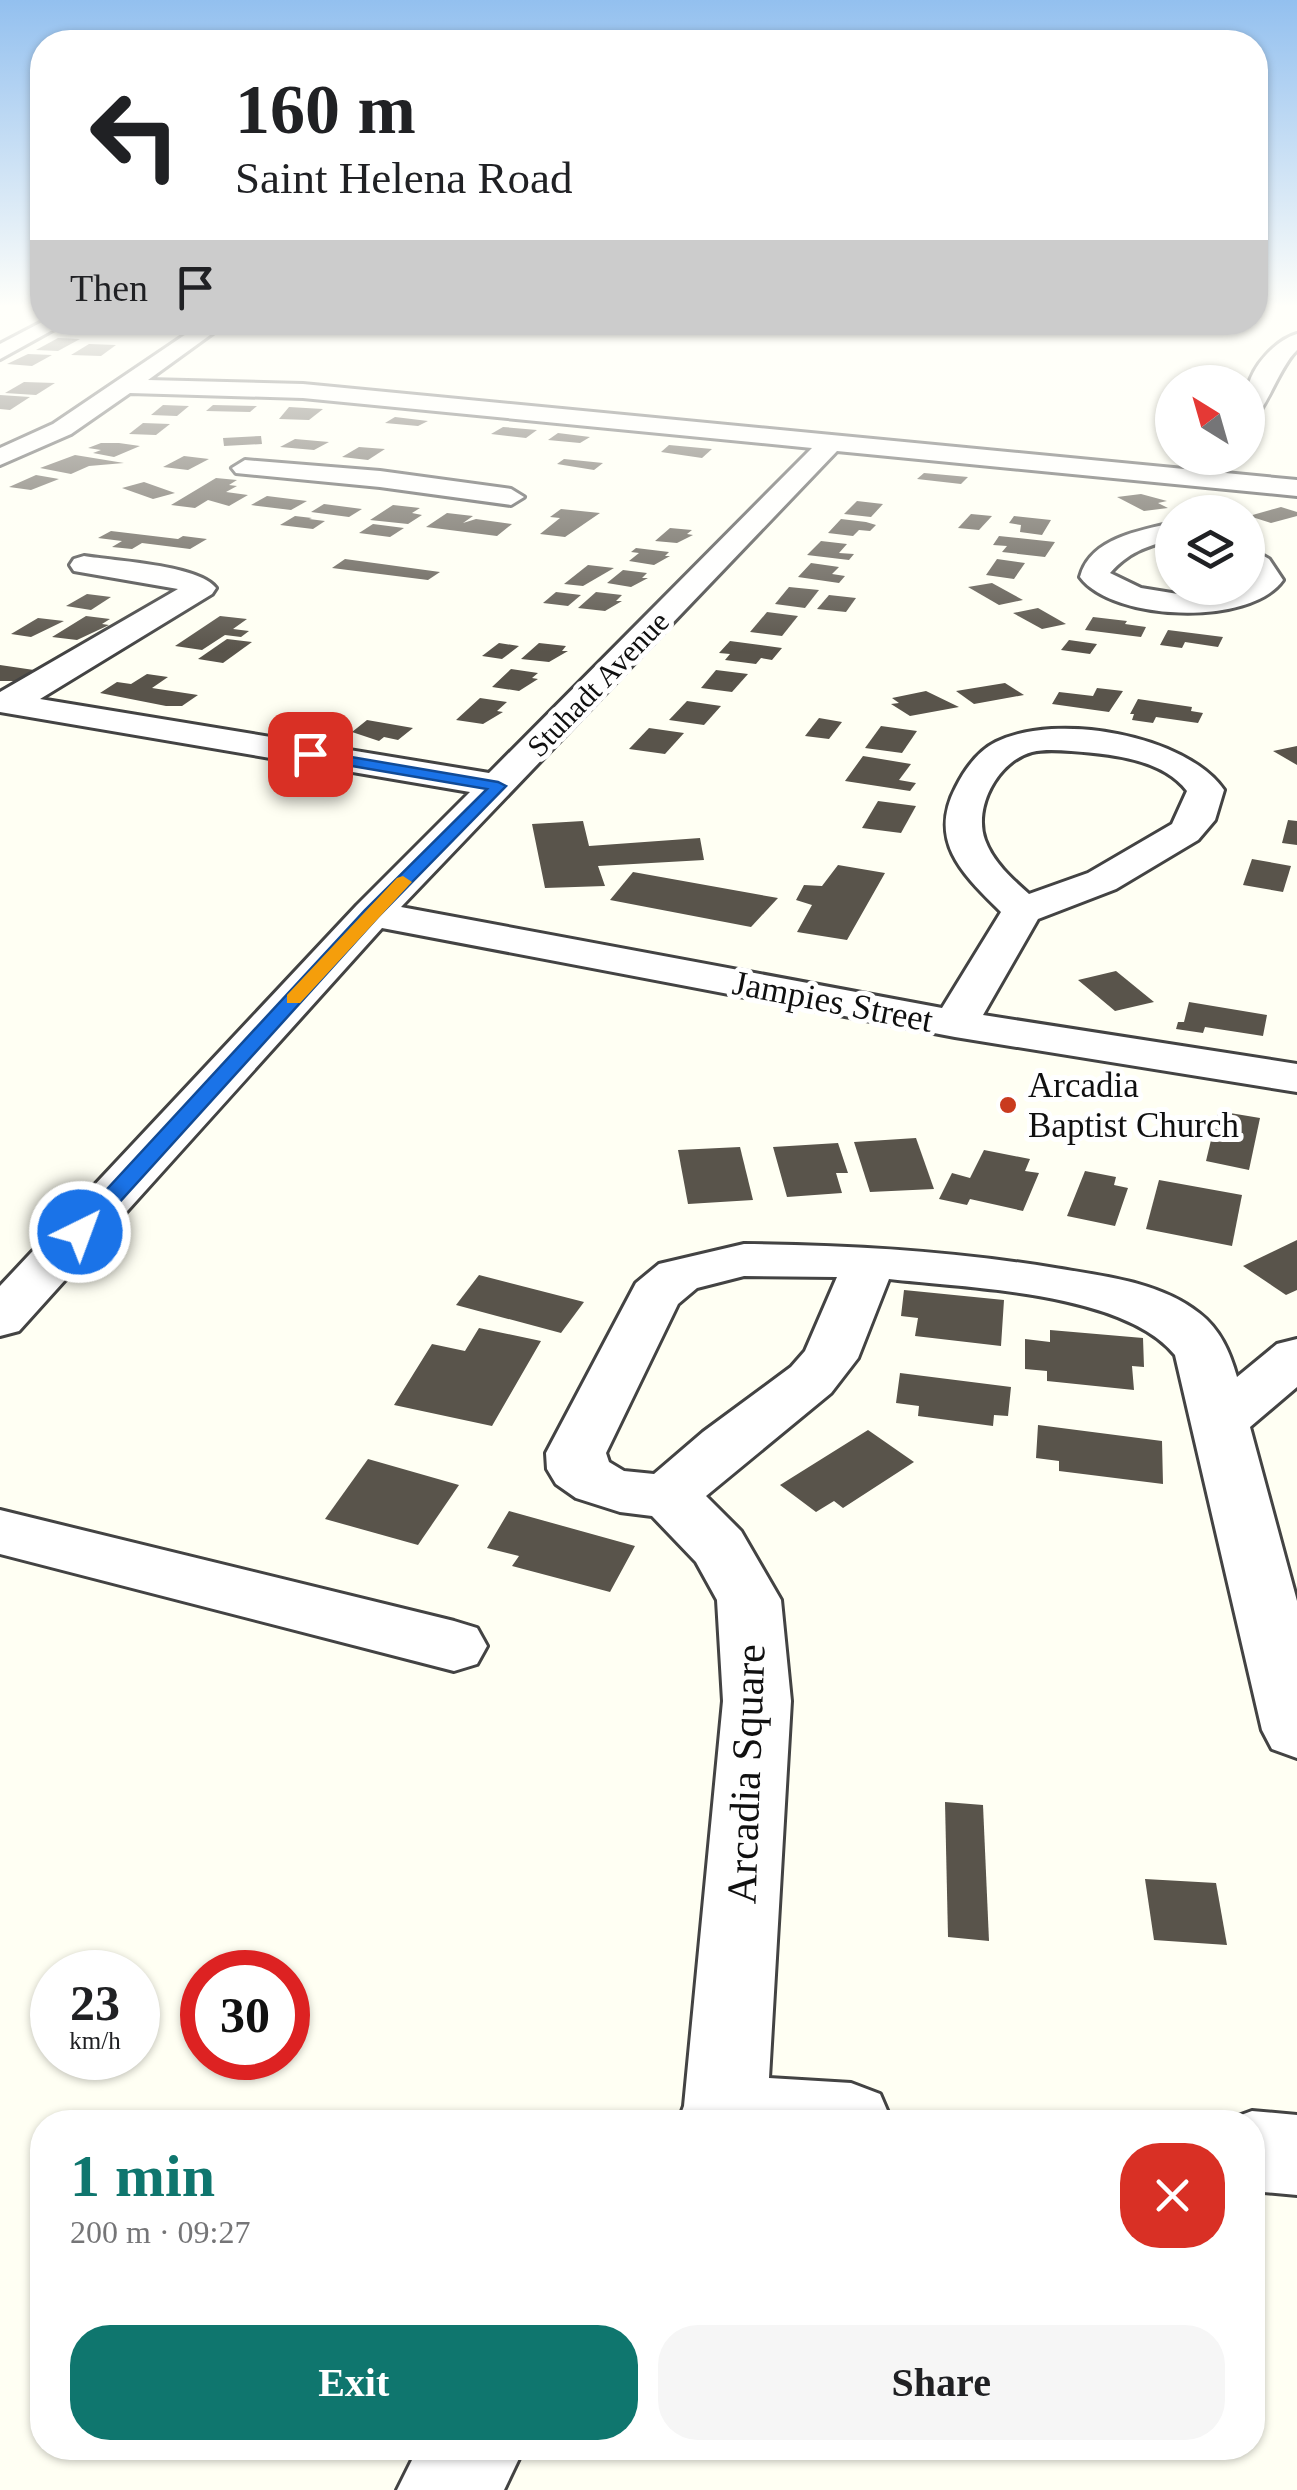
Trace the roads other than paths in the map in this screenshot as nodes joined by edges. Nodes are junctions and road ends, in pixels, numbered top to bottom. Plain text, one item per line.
1 (71, 420) edge
2 (471, 420) edge
3 (583, 420) edge
4 (456, 430) dead end
5 (0, 435) edge
6 (40, 440) junction
7 (829, 446) junction
8 (0, 457) edge
9 (410, 459) dead end
10 (1155, 465) edge
11 (245, 468) dead end
12 (1250, 475) edge
13 (380, 479) junction
14 (1297, 488) edge
15 (511, 496) dead end
16 (1155, 537) edge
17 (84, 565) dead end
18 (1155, 600) edge
19 (5, 703) edge
20 (498, 786) junction
21 (1022, 911) junction
22 (372, 914) junction
23 (955, 1024) junction
24 (1297, 1078) edge
25 (870, 1261) junction
26 (0, 1319) edge
27 (1297, 1357) edge
28 (1219, 1422) junction
29 (668, 1496) junction
30 (0, 1532) edge
31 (454, 1646) dead end
32 (1297, 1730) edge
33 (723, 2110) edge
34 (1265, 2152) edge
35 (1297, 2154) edge
36 (468, 2460) edge
37 (446, 2490) edge

1 - 6 street
2 - 4 street
3 - 7 street
5 - 6 street
6 - 8 street
7 - 10 street
7 - 20 street, Stuhadt Avenue
9 - 13 street
11 - 13 street
12 - 14 street
13 - 15 street
16 - 18 street
17 - 19 street
19 - 20 street
20 - 22 street, Stuhadt Avenue
21 - 21 street
21 - 23 street
22 - 23 street, Jampies Street
22 - 26 street, Stuhadt Avenue
23 - 24 street, Jampies Street
25 - 28 street
25 - 29 street
25 - 29 street
27 - 28 street
28 - 32 street
29 - 33 street, Arcadia Square
30 - 31 street
34 - 35 street
36 - 37 street

